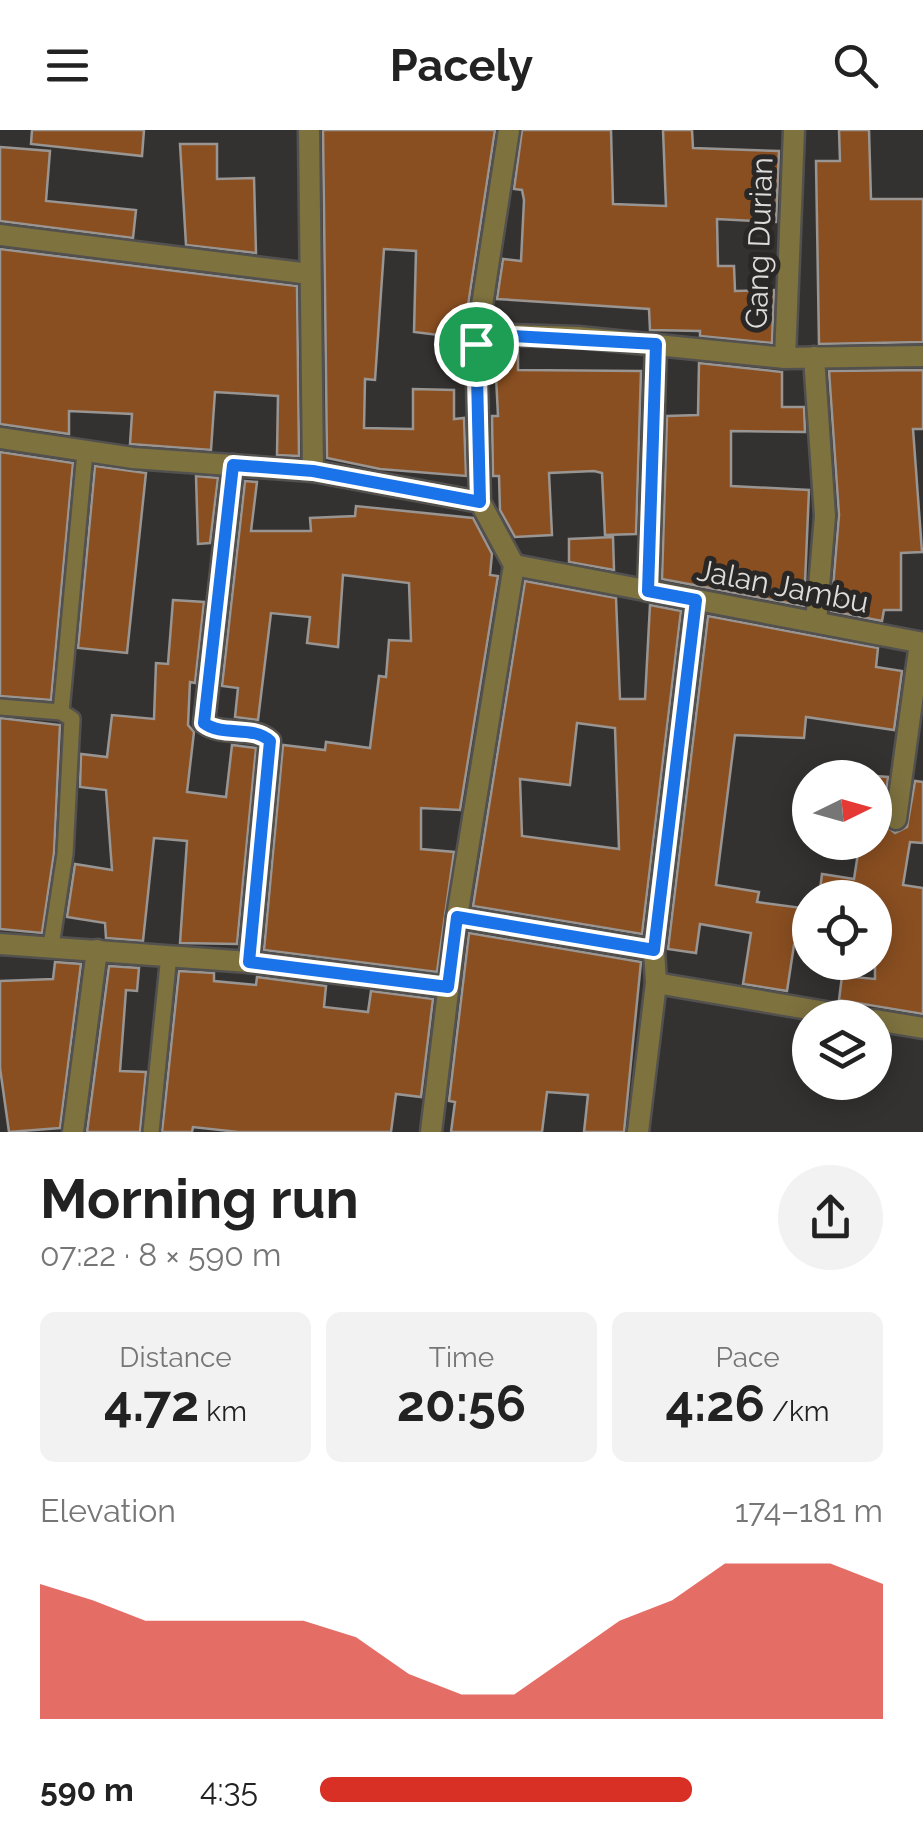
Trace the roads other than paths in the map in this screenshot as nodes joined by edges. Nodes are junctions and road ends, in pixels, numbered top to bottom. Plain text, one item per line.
1 (309, 130) edge
2 (508, 130) edge
3 (794, 130) edge
4 (0, 235) edge
5 (310, 274) junction
6 (476, 334) junction
7 (656, 344) junction
8 (923, 356) edge
9 (784, 358) junction
10 (814, 358) junction
11 (0, 438) edge
12 (85, 452) junction
13 (233, 465) junction
14 (313, 471) junction
15 (480, 502) junction
16 (514, 564) junction
17 (648, 591) junction
18 (696, 600) junction
19 (816, 622) junction
20 (922, 643) edge
21 (0, 707) edge
22 (61, 712) junction
23 (896, 819) dead end
24 (457, 917) junction
25 (0, 944) edge
26 (51, 946) junction
27 (97, 950) junction
28 (654, 950) junction
29 (169, 956) junction
30 (249, 962) junction
31 (656, 983) junction
32 (448, 987) junction
33 (792, 1006) edge
34 (892, 1023) edge
35 (923, 1028) edge
36 (73, 1132) edge
37 (151, 1132) edge
38 (430, 1132) edge
39 (638, 1132) edge

1 - 5 street
2 - 6 street
3 - 9 street, Gang Durian
4 - 5 street
5 - 14 street
6 - 7 street
6 - 15 street
7 - 9 street
7 - 17 street
8 - 10 street
9 - 10 street
10 - 19 street
11 - 12 street
12 - 13 street
12 - 22 lane
13 - 14 street
13 - 30 street
14 - 15 street
15 - 16 street
16 - 17 street, Jalan Jambu
16 - 24 street
17 - 18 street, Jalan Jambu
18 - 19 street, Jalan Jambu
18 - 28 street
19 - 20 street, Jalan Jambu
20 - 23 street
21 - 22 lane
22 - 26 lane
24 - 28 street
24 - 32 street
25 - 26 street
26 - 27 street
27 - 29 street
27 - 36 street
28 - 31 street
29 - 30 street
29 - 37 lane
30 - 32 street
31 - 33 street
31 - 39 street
32 - 38 street
34 - 35 street

